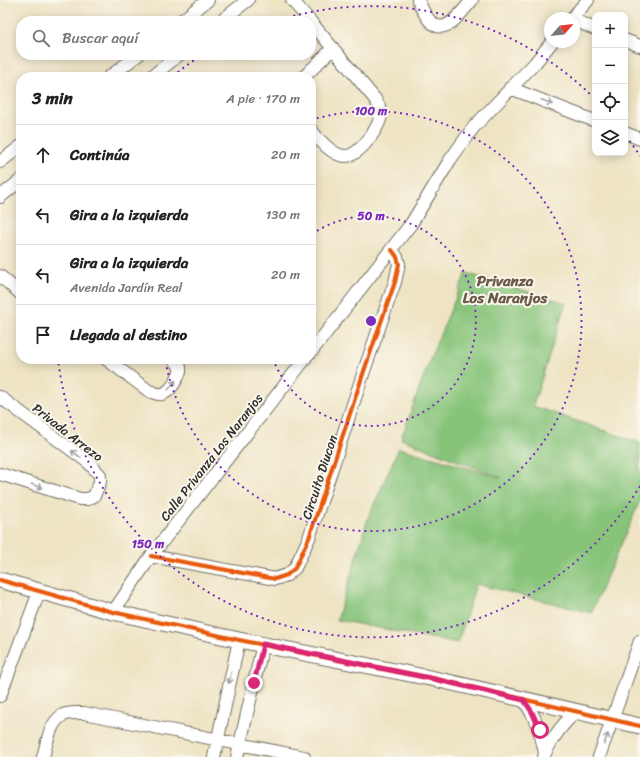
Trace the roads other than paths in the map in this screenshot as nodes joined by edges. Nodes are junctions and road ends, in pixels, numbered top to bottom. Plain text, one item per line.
1 (208, 0) edge
2 (248, 0) edge
3 (292, 0) edge
4 (418, 0) edge
5 (472, 0) edge
6 (588, 0) edge
7 (579, 12) edge
8 (187, 16) edge
9 (227, 16) edge
10 (305, 16) edge
11 (580, 22) edge
12 (592, 27) edge
13 (316, 29) edge
14 (628, 41) edge
15 (640, 46) edge
16 (333, 48) junction
17 (547, 48) edge
18 (131, 60) edge
19 (173, 60) edge
20 (116, 72) edge
21 (159, 72) edge
22 (309, 72) edge
23 (510, 88) junction
24 (592, 120) edge
25 (628, 134) edge
26 (316, 135) edge
27 (640, 139) edge
28 (16, 150) edge
29 (0, 162) edge
30 (16, 184) edge
31 (0, 196) edge
32 (392, 250) junction
33 (0, 276) edge
34 (16, 290) edge
35 (316, 346) edge
36 (113, 364) edge
37 (178, 364) edge
38 (301, 364) edge
39 (0, 397) edge
40 (0, 474) edge
41 (151, 556) junction
42 (0, 580) edge
43 (39, 592) junction
44 (113, 612) junction
45 (239, 640) junction
46 (640, 641) edge
47 (263, 644) junction
48 (0, 696) edge
49 (524, 700) junction
50 (576, 712) junction
51 (612, 720) junction
52 (640, 726) edge
53 (217, 739) junction
54 (240, 744) junction
55 (545, 755) edge
56 (43, 757) edge
57 (214, 757) edge
58 (237, 757) edge
59 (304, 757) edge
60 (599, 757) edge

1 - 8 street
2 - 9 street
3 - 10 street
4 - 5 street
6 - 7 street
11 - 12 street
13 - 16 street
14 - 15 street
16 - 22 street
16 - 26 street
17 - 23 street
18 - 20 street
19 - 21 street
23 -> 24 street
23 - 32 street
25 - 27 street
28 - 29 street
30 - 31 street
32 - 35 street
32 - 41 street, Circuito Diucon
33 - 34 street
36 -> 37 street
38 - 41 street, Calle Privanza Los Naranjos
40 -> 39 street, Privada Arrezo
41 - 44 street, Calle Privanza Los Naranjos
42 - 43 street
43 - 44 street
43 - 48 street
44 - 45 street
45 - 47 street
45 -> 53 street
46 - 51 street
47 - 49 street
47 - 54 street
49 - 50 street
49 - 55 street
50 - 51 street
50 - 55 street
51 - 52 street
60 -> 51 street
53 - 54 street
53 - 56 street
53 - 57 street
54 - 58 street
54 - 59 street

